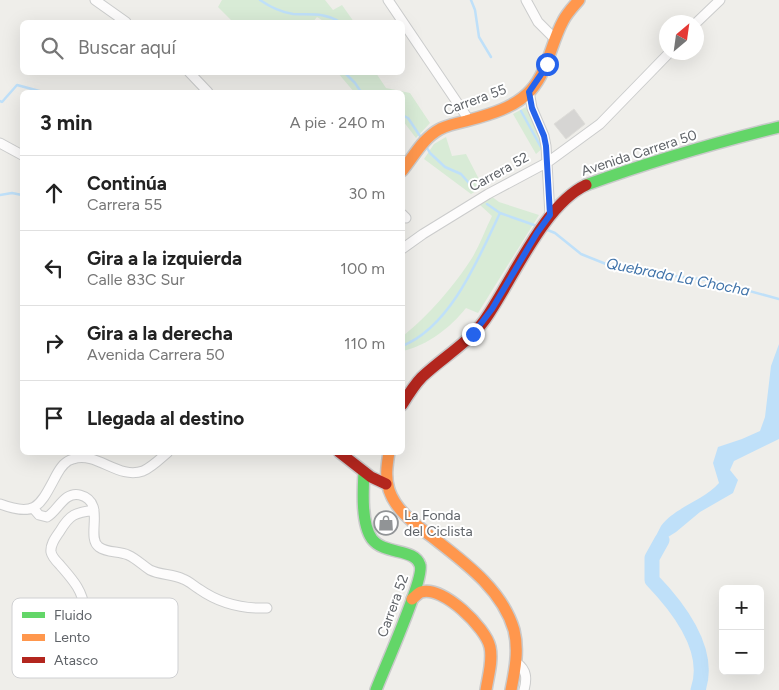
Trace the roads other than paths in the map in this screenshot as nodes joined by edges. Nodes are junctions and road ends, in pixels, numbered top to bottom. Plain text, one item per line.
1 (95, 0) edge
2 (388, 0) edge
3 (526, 0) edge
4 (579, 0) edge
5 (720, 0) edge
6 (704, 16) edge
7 (123, 20) edge
8 (401, 20) edge
9 (405, 26) edge
10 (555, 39) junction
11 (662, 60) edge
12 (192, 75) edge
13 (206, 90) edge
14 (529, 92) junction
15 (468, 120) junction
16 (779, 127) edge
17 (0, 143) edge
18 (20, 154) edge
19 (548, 162) junction
20 (405, 167) edge
21 (548, 218) junction
22 (405, 247) edge
23 (405, 400) edge
24 (164, 455) edge
25 (343, 455) edge
26 (388, 455) edge
27 (364, 472) junction
28 (386, 484) junction
29 (0, 504) edge
30 (33, 508) junction
31 (94, 510) junction
32 (82, 598) edge
33 (412, 599) junction
34 (268, 608) dead end
35 (517, 663) junction
36 (376, 690) edge
37 (486, 690) edge
38 (511, 690) edge
39 (524, 690) edge

1 - 7 street
2 - 8 street
3 - 10 street
4 - 10 main road, Carrera 55
5 - 6 street
9 - 15 street
10 - 14 main road, Carrera 55
11 - 19 street, Carrera 52
12 - 13 street
14 - 15 main road, Carrera 55
14 - 19 street
15 - 20 main road, Carrera 55
16 - 21 main road, Avenida Carrera 50
17 - 18 street
19 - 21 street
19 - 22 street, Carrera 52
21 - 23 main road, Avenida Carrera 50
24 - 30 street
25 - 27 main road
26 - 28 main road
27 - 28 main road
27 - 33 main road, Carrera 52
28 - 35 main road
29 - 30 street
30 - 31 street
31 - 32 street
31 - 34 street
33 - 36 main road, Carrera 52
33 - 37 main road
35 - 38 main road
35 - 39 street

